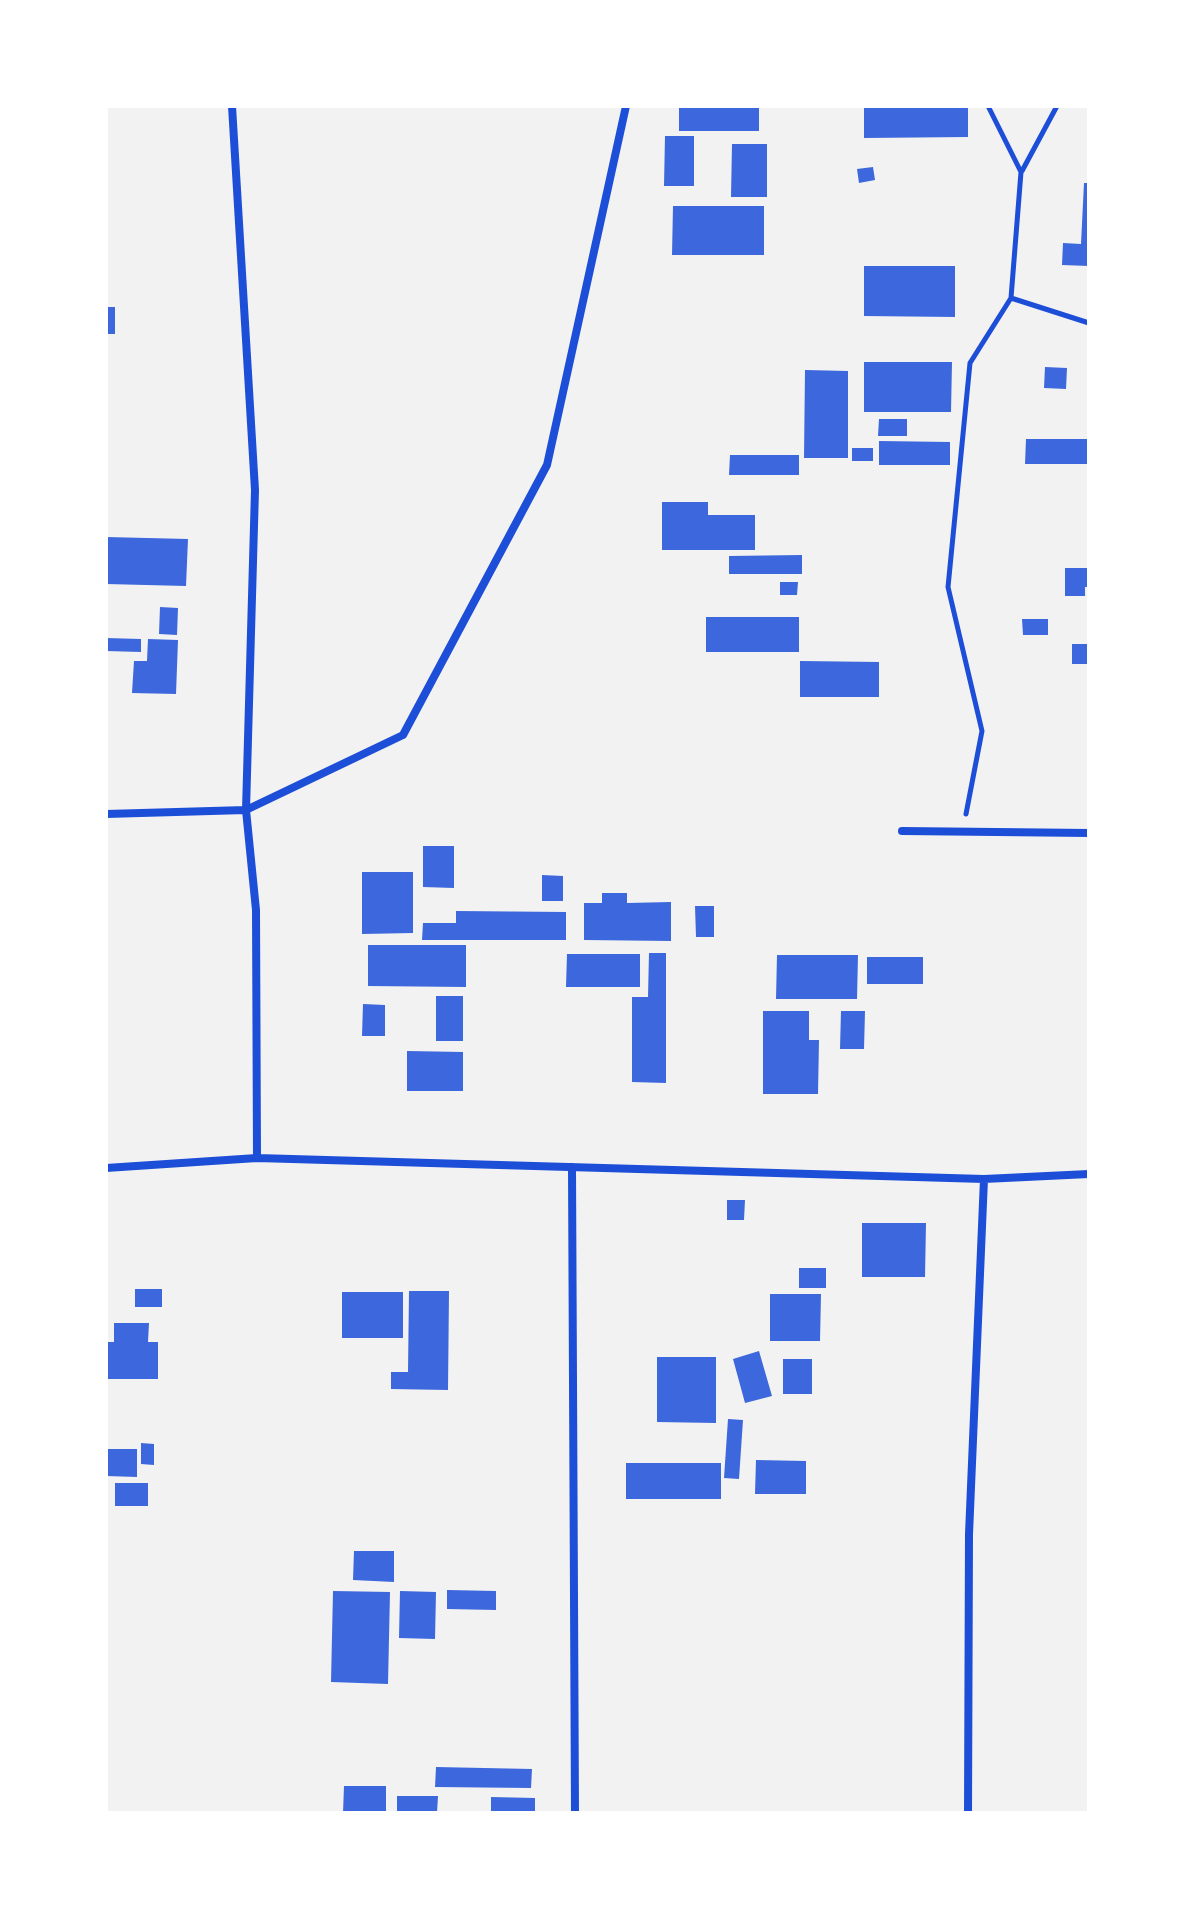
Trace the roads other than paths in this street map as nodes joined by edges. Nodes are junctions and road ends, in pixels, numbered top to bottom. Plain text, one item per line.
1 (232, 106) edge
2 (626, 106) edge
3 (246, 810) junction
4 (106, 814) edge
5 (902, 831) dead end
6 (1089, 833) edge
7 (257, 1158) junction
8 (572, 1167) junction
9 (106, 1168) edge
10 (1089, 1174) edge
11 (984, 1179) junction
12 (575, 1813) edge
13 (968, 1813) edge

1 - 3 street
2 - 3 street
3 - 4 street
3 - 7 street
5 - 6 street
7 - 8 street
7 - 9 street
8 - 11 street
8 - 12 street
10 - 11 street
11 - 13 street

